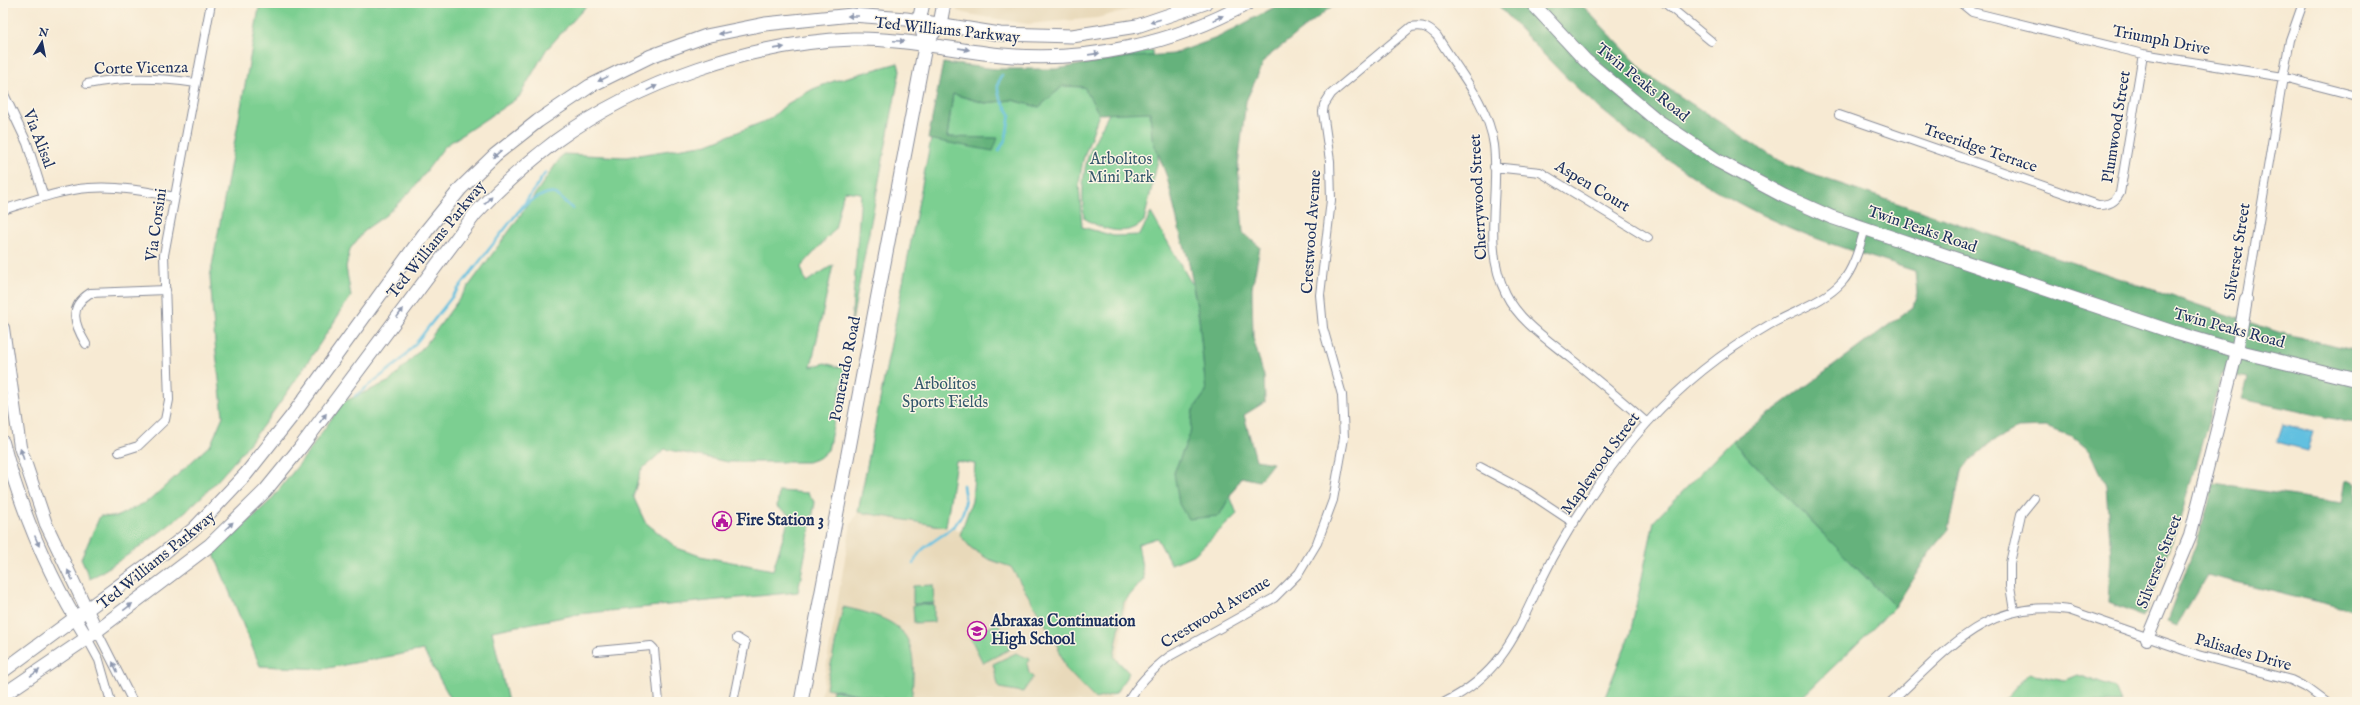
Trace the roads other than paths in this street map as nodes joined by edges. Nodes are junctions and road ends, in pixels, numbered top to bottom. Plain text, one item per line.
1 (211, 3) edge
2 (923, 3) edge
3 (944, 3) edge
4 (1205, 3) edge
5 (1248, 3) edge
6 (1532, 3) edge
7 (1665, 3) edge
8 (2303, 3) edge
9 (1961, 4) edge
10 (920, 21) junction
11 (940, 24) junction
12 (1421, 26) joint
13 (1711, 41) dead end
14 (926, 43) junction
15 (2143, 54) junction
16 (2283, 76) junction
17 (196, 83) junction
18 (86, 84) dead end
19 (3, 92) edge
20 (2357, 96) edge
21 (1840, 116) dead end
22 (1494, 167) junction
23 (44, 197) junction
24 (174, 197) junction
25 (2112, 202) joint
26 (3, 210) edge
27 (1865, 228) junction
28 (1648, 238) dead end
29 (166, 290) junction
30 (2246, 300) joint
31 (3, 328) edge
32 (86, 344) dead end
33 (2237, 351) junction
34 (2357, 380) edge
35 (1647, 422) junction
36 (3, 442) edge
37 (119, 452) dead end
38 (1480, 467) dead end
39 (2034, 498) dead end
40 (1574, 523) junction
41 (87, 610) junction
42 (2014, 611) junction
43 (75, 618) junction
44 (92, 634) junction
45 (737, 638) dead end
46 (2148, 639) junction
47 (597, 651) dead end
48 (3, 671) edge
49 (3, 695) edge
50 (111, 702) edge
51 (133, 702) edge
52 (660, 702) edge
53 (733, 702) edge
54 (801, 702) edge
55 (1128, 702) edge
56 (1445, 702) edge
57 (1891, 702) edge
58 (2326, 702) edge

1 - 17 street, Via Corsini
2 - 10 main road, Pomerado Road
3 - 11 main road, Pomerado Road
4 -> 11 main road, Ted Williams Parkway
14 -> 5 main road, Ted Williams Parkway
6 - 27 main road, Twin Peaks Road
7 - 13 street
8 - 16 street, Silverset Street
9 - 15 street, Triumph Drive
10 - 11 main road, Ted Williams Parkway
10 - 14 main road, Pomerado Road
10 -> 41 main road, Ted Williams Parkway
11 - 14 main road, Pomerado Road
12 - 22 street, Cherrywood Street
12 - 55 street, Crestwood Avenue
44 -> 14 main road, Ted Williams Parkway
14 - 54 main road, Pomerado Road
15 - 16 street, Triumph Drive
15 - 25 street, Plumwood Street
16 - 20 street, Triumph Drive
16 - 30 street, Silverset Street
17 - 18 street, Corte Vicenza
17 - 24 street, Via Corsini
19 - 23 street, Via Alisal
21 - 25 street, Treeridge Terrace
22 - 28 street, Aspen Court
22 - 35 street, Cherrywood Street
23 - 24 street
23 - 26 street
24 - 29 street, Via Corsini
27 - 33 main road, Twin Peaks Road
27 - 35 street, Maplewood Street
29 - 32 street
29 - 37 street, Via Corsini
30 - 33 main road, Silverset Street
41 -> 31 main road
33 - 34 main road, Twin Peaks Road
33 - 46 main road, Silverset Street
35 - 40 street, Maplewood Street
36 -> 43 main road
38 - 40 street
39 - 42 street
40 - 56 street, Maplewood Street
41 - 43 main road, Ted Williams Parkway
41 - 44 main road
42 - 46 street, Palisades Drive
42 - 57 street, Palisades Drive
43 - 44 main road
43 - 48 main road, Ted Williams Parkway
49 -> 44 main road, Ted Williams Parkway
44 - 50 street
51 -> 44 street
45 - 53 street
46 - 58 street, Palisades Drive
47 - 52 street

